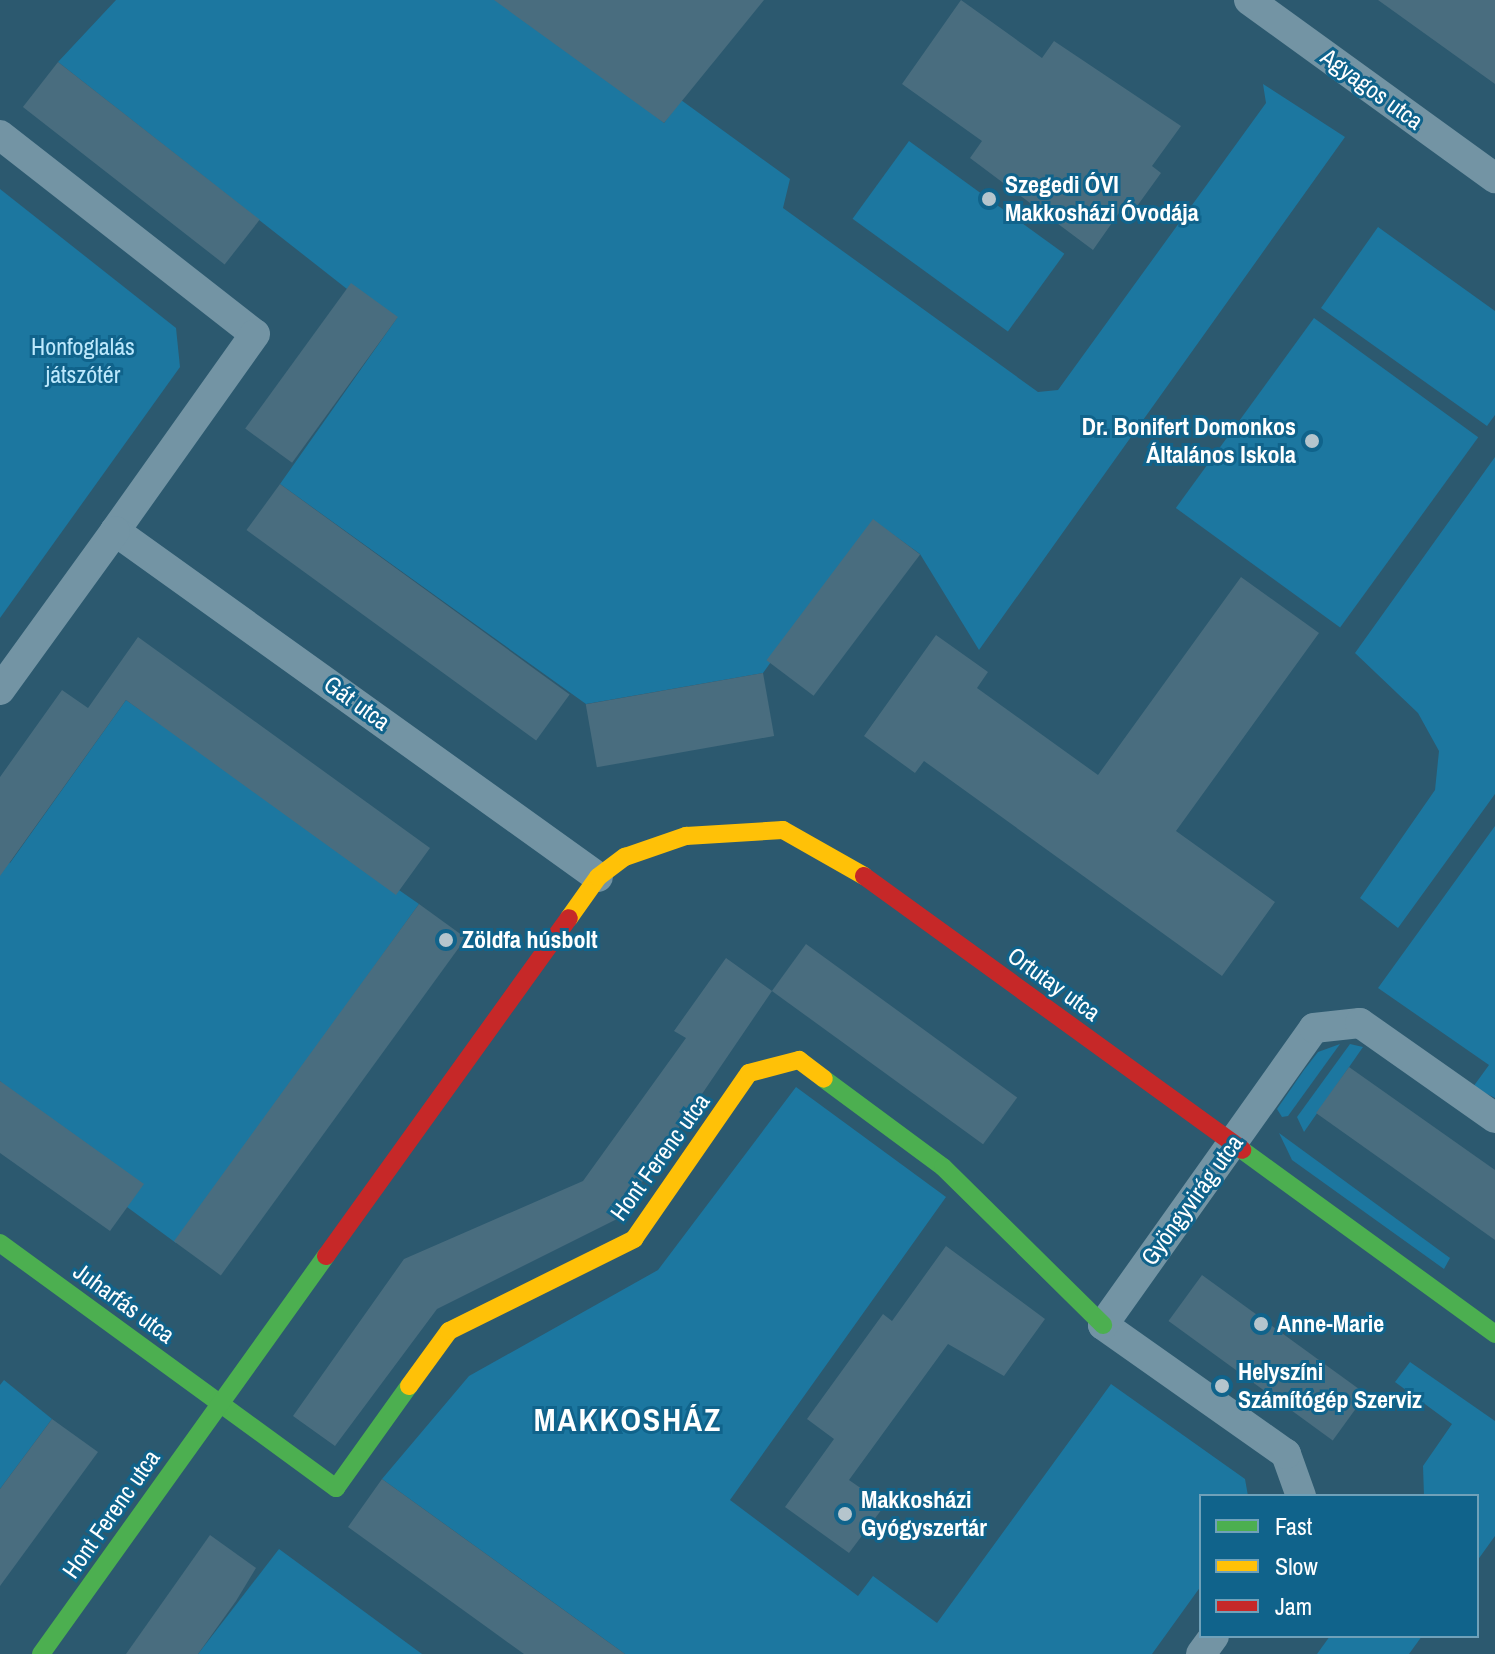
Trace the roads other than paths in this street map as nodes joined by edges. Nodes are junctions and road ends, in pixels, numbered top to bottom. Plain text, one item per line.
1 (1249, 0) edge
2 (0, 135) edge
3 (1495, 178) edge
4 (115, 531) junction
5 (0, 690) edge
6 (598, 877) junction
7 (565, 922) joint
8 (1495, 1118) edge
9 (1233, 1142) junction
10 (0, 1243) edge
11 (1103, 1325) junction
12 (1495, 1334) edge
13 (220, 1402) junction
14 (1300, 1494) edge
15 (41, 1654) edge

1 - 3 street, Agyagos utca
2 - 4 street
4 - 5 street
4 - 6 street, Gát utca
6 - 7 street, Ortutay utca
6 - 9 street, Ortutay utca
7 - 13 street, Hont Ferenc utca
8 - 9 street, Gyöngyvirág utca
9 - 11 street, Gyöngyvirág utca
9 - 12 street, Ortutay utca
10 - 13 street, Juharfás utca
11 - 13 street, Hont Ferenc utca
11 - 14 street
13 - 15 street, Hont Ferenc utca

